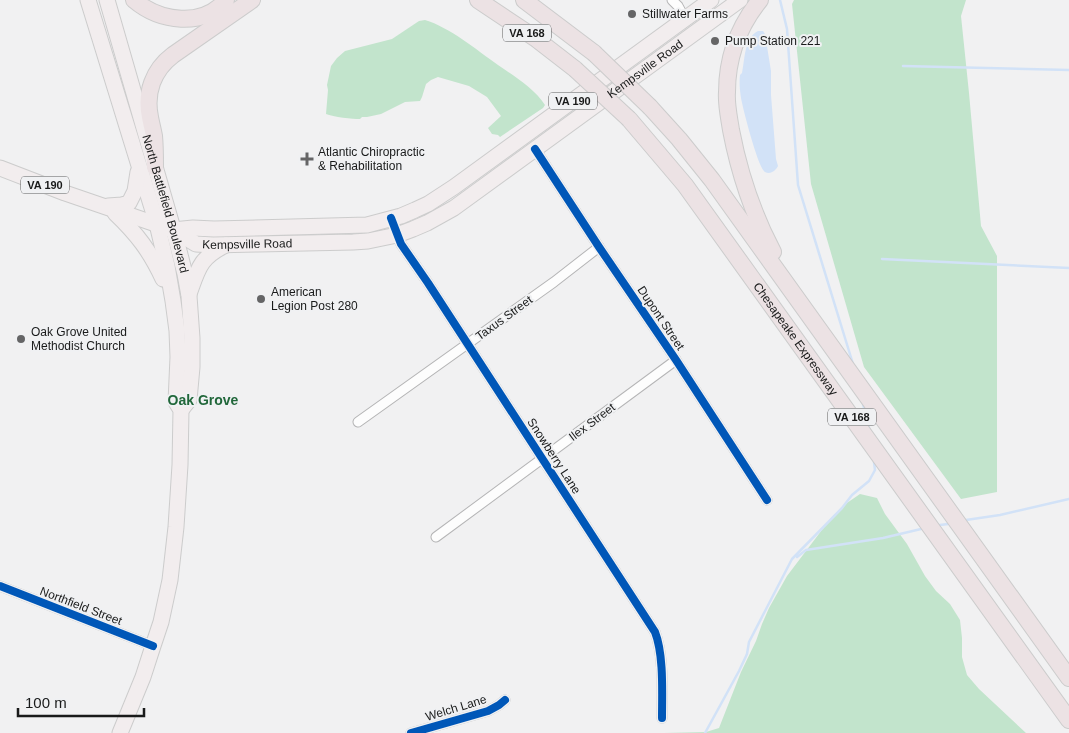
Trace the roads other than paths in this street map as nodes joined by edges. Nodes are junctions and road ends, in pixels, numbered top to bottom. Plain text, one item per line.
1 (88, 0) edge
2 (107, 0) edge
3 (134, 0) edge
4 (226, 0) edge
5 (252, 0) edge
6 (478, 0) edge
7 (524, 0) edge
8 (672, 0) edge
9 (711, 0) edge
10 (740, 0) edge
11 (760, 0) edge
12 (685, 19) junction
13 (644, 69) junction
14 (535, 149) junction
15 (138, 165) junction
16 (155, 167) junction
17 (0, 168) edge
18 (107, 207) junction
19 (392, 218) junction
20 (157, 224) junction
21 (173, 230) junction
22 (397, 234) junction
23 (226, 245) junction
24 (599, 247) junction
25 (189, 296) junction
26 (173, 301) junction
27 (468, 344) junction
28 (676, 360) junction
29 (852, 376) junction
30 (181, 410) junction
31 (358, 422) dead end
32 (542, 459) junction
33 (767, 500) dead end
34 (436, 537) dead end
35 (0, 586) edge
36 (153, 646) junction
37 (1069, 678) edge
38 (505, 700) dead end
39 (662, 718) dead end
40 (1069, 720) edge
41 (120, 733) edge
42 (411, 733) edge

1 - 15 main road, North Battlefield Boulevard
2 - 16 main road, North Battlefield Boulevard
3 - 4 highway
5 - 16 highway
6 - 40 highway, Chesapeake Expressway / VA 168, bridge
7 - 29 highway, Chesapeake Expressway / VA 168, bridge
8 - 12 street
9 - 12 main road, Kempsville Road / VA 190
10 - 13 main road, Kempsville Road / VA 190
11 - 29 highway
12 - 13 main road
12 - 19 main road, Kempsville Road / VA 190
13 - 14 main road, Kempsville Road / VA 190
14 - 22 main road, Kempsville Road / VA 190
14 - 24 street, Dupont Street
15 - 18 main road
15 - 20 main road, North Battlefield Boulevard
16 - 21 main road, North Battlefield Boulevard
17 - 18 main road, VA 190
18 - 20 main road, VA 190
18 - 26 main road
19 - 21 main road, Kempsville Road / VA 190
19 - 22 street, Snowberry Lane
20 - 21 main road, VA 190
20 - 26 main road, North Battlefield Boulevard
21 - 23 main road, Kempsville Road / VA 190
21 - 25 main road, North Battlefield Boulevard
22 - 23 main road, Kempsville Road / VA 190
22 - 27 street, Snowberry Lane
23 - 25 main road
24 - 27 street, Taxus Street
24 - 28 street, Dupont Street
25 - 30 main road, North Battlefield Boulevard
26 - 30 main road, North Battlefield Boulevard
27 - 31 street, Taxus Street
27 - 32 street, Snowberry Lane
28 - 32 street, Ilex Street
28 - 33 street, Dupont Street
29 - 37 highway, Chesapeake Expressway / VA 168
30 - 36 main road, North Battlefield Boulevard
32 - 34 street, Ilex Street
32 - 39 street, Snowberry Lane
35 - 36 street, Northfield Street
36 - 41 main road, North Battlefield Boulevard
38 - 42 street, Welch Lane

